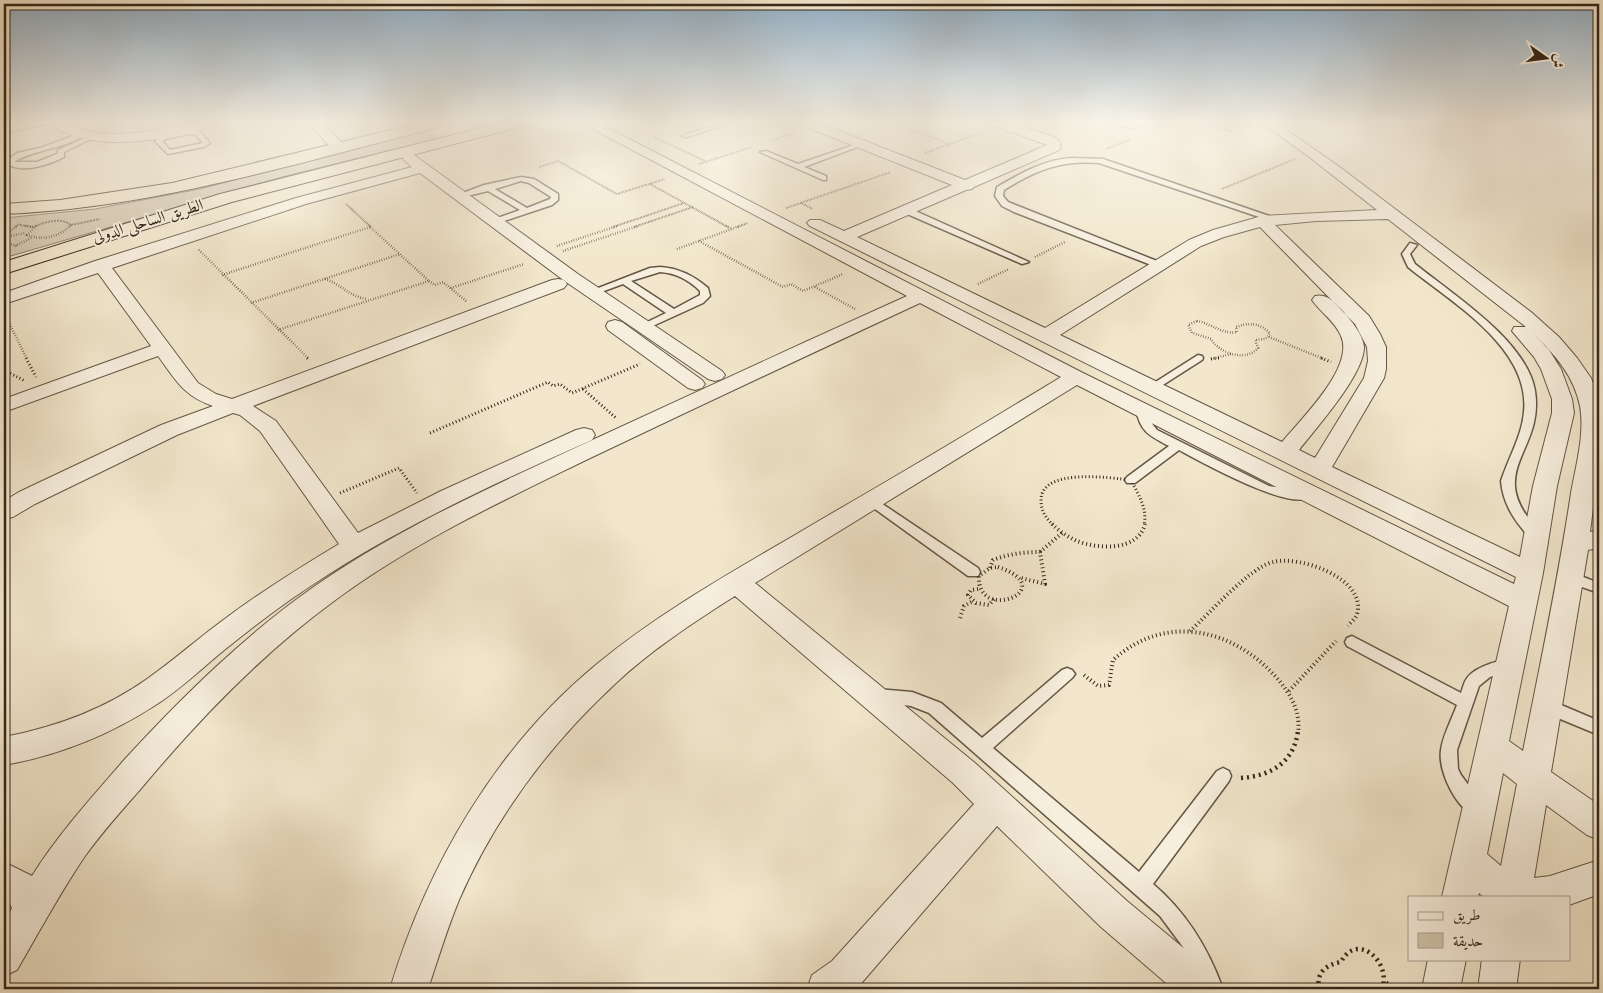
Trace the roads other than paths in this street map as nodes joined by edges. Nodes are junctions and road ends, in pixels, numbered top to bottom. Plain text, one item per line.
1 (258, 167) edge
2 (347, 167) edge
3 (411, 167) edge
4 (672, 167) edge
5 (693, 167) edge
6 (797, 167) edge
7 (921, 167) edge
8 (1009, 167) edge
9 (1047, 167) edge
10 (1122, 167) edge
11 (1318, 167) edge
12 (1331, 167) edge
13 (414, 170) junction
14 (823, 178) dead end
15 (967, 186) junction
16 (487, 187) junction
17 (460, 196) junction
18 (4, 210) edge
19 (527, 211) junction
20 (908, 211) junction
21 (776, 212) junction
22 (1383, 215) junction
23 (1268, 220) junction
24 (495, 222) junction
25 (1243, 224) junction
26 (844, 237) junction
27 (1412, 246) junction
28 (537, 258) junction
29 (1025, 262) dead end
30 (101, 265) junction
31 (1159, 265) junction
32 (4, 268) edge
33 (624, 281) junction
34 (558, 284) junction
35 (593, 292) junction
36 (914, 292) junction
37 (4, 300) edge
38 (673, 313) junction
39 (644, 327) junction
40 (1045, 336) junction
41 (162, 348) junction
42 (1198, 358) road end
43 (1076, 376) junction
44 (705, 380) junction
45 (1151, 388) junction
46 (4, 406) edge
47 (232, 406) junction
48 (1142, 410) junction
49 (1178, 445) junction
50 (1285, 453) junction
51 (1593, 465) edge
52 (1319, 470) junction
53 (1131, 480) road end
54 (1545, 486) junction
55 (1312, 495) junction
56 (1581, 498) junction
57 (872, 501) junction
58 (456, 503) junction
59 (4, 511) edge
60 (1537, 537) junction
61 (1588, 542) edge
62 (354, 546) junction
63 (973, 572) dead end
64 (1530, 573) junction
65 (1570, 577) junction
66 (736, 582) junction
67 (1599, 588) edge
68 (1524, 601) junction
69 (1345, 636) road end
70 (1510, 664) junction
71 (1067, 674) road end
72 (868, 695) junction
73 (1465, 702) junction
74 (1548, 706) junction
75 (1599, 728) edge
76 (1492, 746) junction
77 (981, 749) junction
78 (4, 751) edge
79 (1223, 776) road end
80 (1534, 779) junction
81 (996, 803) junction
82 (1478, 810) junction
83 (1599, 824) edge
84 (1468, 859) junction
85 (1599, 877) edge
86 (4, 880) edge
87 (1141, 885) junction
88 (1513, 895) edge
89 (1460, 896) edge
90 (32, 909) junction
91 (7, 948) edge
92 (1447, 960) edge
93 (1501, 960) edge
94 (843, 984) edge
95 (408, 989) edge
96 (1202, 989) edge
97 (1213, 989) edge
98 (1441, 989) edge
99 (1497, 989) edge

1 - 18 highway, الطريق الساحلى الدولى
2 - 32 highway, الطريق الساحلى الدولى
3 - 13 street
4 - 21 street
5 - 21 street
6 - 14 lane
7 - 15 street
8 - 15 street
9 - 31 lane
10 - 23 lane
11 - 22 street
12 - 22 street
13 - 17 street
13 - 28 street
13 - 30 street
15 - 20 street
16 - 17 lane
16 - 19 lane
16 - 19 lane
17 - 24 street
19 - 24 lane
20 - 26 street
20 - 29 lane
21 - 26 street
21 - 36 street
22 - 23 street
22 - 27 street
22 - 51 street
23 - 25 street
23 - 52 street
24 - 28 street
25 - 31 street
25 - 50 street
26 - 40 street
27 - 54 street
27 - 60 lane
28 - 34 street
28 - 35 street
30 - 37 street
30 - 41 street
31 - 40 street
33 - 35 lane
33 - 38 lane
33 - 38 lane
34 - 44 street
34 - 47 street
35 - 39 street
36 - 43 street
36 - 44 street
36 - 58 street
38 - 39 lane
39 - 44 street
40 - 45 street
41 - 46 street
41 - 47 street
42 - 45 lane
43 - 48 street
43 - 57 street
44 - 58 street
45 - 50 street
47 - 59 street
47 - 62 street
48 - 49 lane
48 - 55 street
49 - 53 lane
49 - 55 lane
50 - 52 street
51 - 56 street
52 - 64 street
54 - 56 street
54 - 60 street
55 - 68 street
56 - 61 street
57 - 63 lane
57 - 66 street
58 - 62 street
58 - 90 street
60 - 64 street
61 - 65 street
62 - 78 street
64 - 68 street
65 - 67 lane
65 - 74 street
66 - 72 street
66 - 95 street
68 - 70 street
69 - 73 lane
70 - 73 lane
70 - 76 street
71 - 77 lane
72 - 77 lane
72 - 81 street
73 - 82 lane
74 - 75 lane
74 - 80 street
76 - 80 street
76 - 82 street
77 - 87 lane
79 - 87 lane
80 - 83 street
80 - 88 street
81 - 94 street
81 - 96 street
82 - 84 street
84 - 88 street
84 - 89 street
85 - 88 street
86 - 90 street
87 - 97 lane
90 - 91 street
92 - 98 street
93 - 99 street

